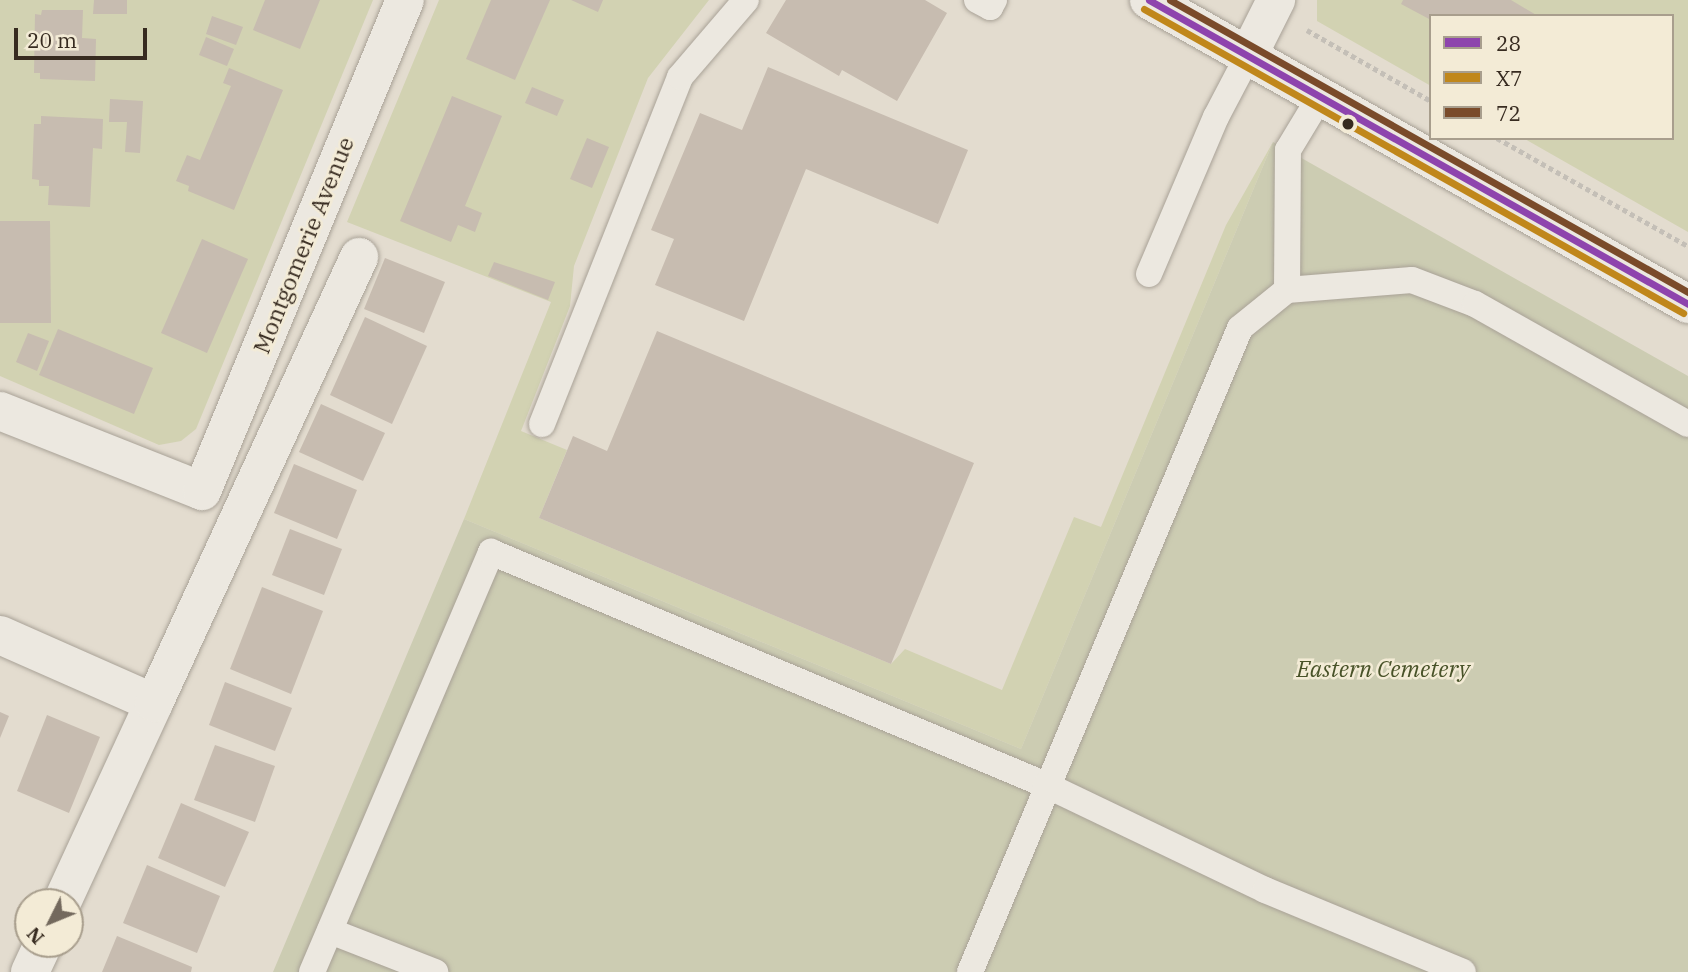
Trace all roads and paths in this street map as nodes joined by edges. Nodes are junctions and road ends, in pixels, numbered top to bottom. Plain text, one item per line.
1 (405, 0) edge
2 (746, 0) edge
3 (977, 0) edge
4 (994, 0) edge
5 (1149, 0) edge
6 (1274, 6) edge
7 (1248, 56) junction
8 (1321, 97) junction
9 (1429, 100) edge
10 (1501, 140) edge
11 (1688, 246) edge
12 (359, 257) dead end
13 (1149, 274) dead end
14 (1287, 290) junction
15 (1688, 304) edge
16 (0, 411) edge
17 (542, 424) dead end
18 (1688, 424) edge
19 (0, 635) edge
20 (154, 703) junction
21 (1046, 785) junction
22 (68, 888) edge
23 (330, 931) junction
24 (312, 972) edge
25 (435, 972) edge
26 (970, 972) edge
27 (1463, 972) edge

1 - 16 street, Montgomerie Avenue
2 - 17 lane
3 - 4 lane
5 - 7 street
6 - 7 street
6 - 9 path
7 - 8 street
7 - 13 lane
8 - 14 lane
8 - 15 street
10 - 11 path
12 - 20 street
14 - 18 lane
14 - 21 lane
19 - 20 street
20 - 22 street
21 - 23 lane
21 - 26 lane
21 - 27 lane
23 - 24 lane
23 - 25 lane

